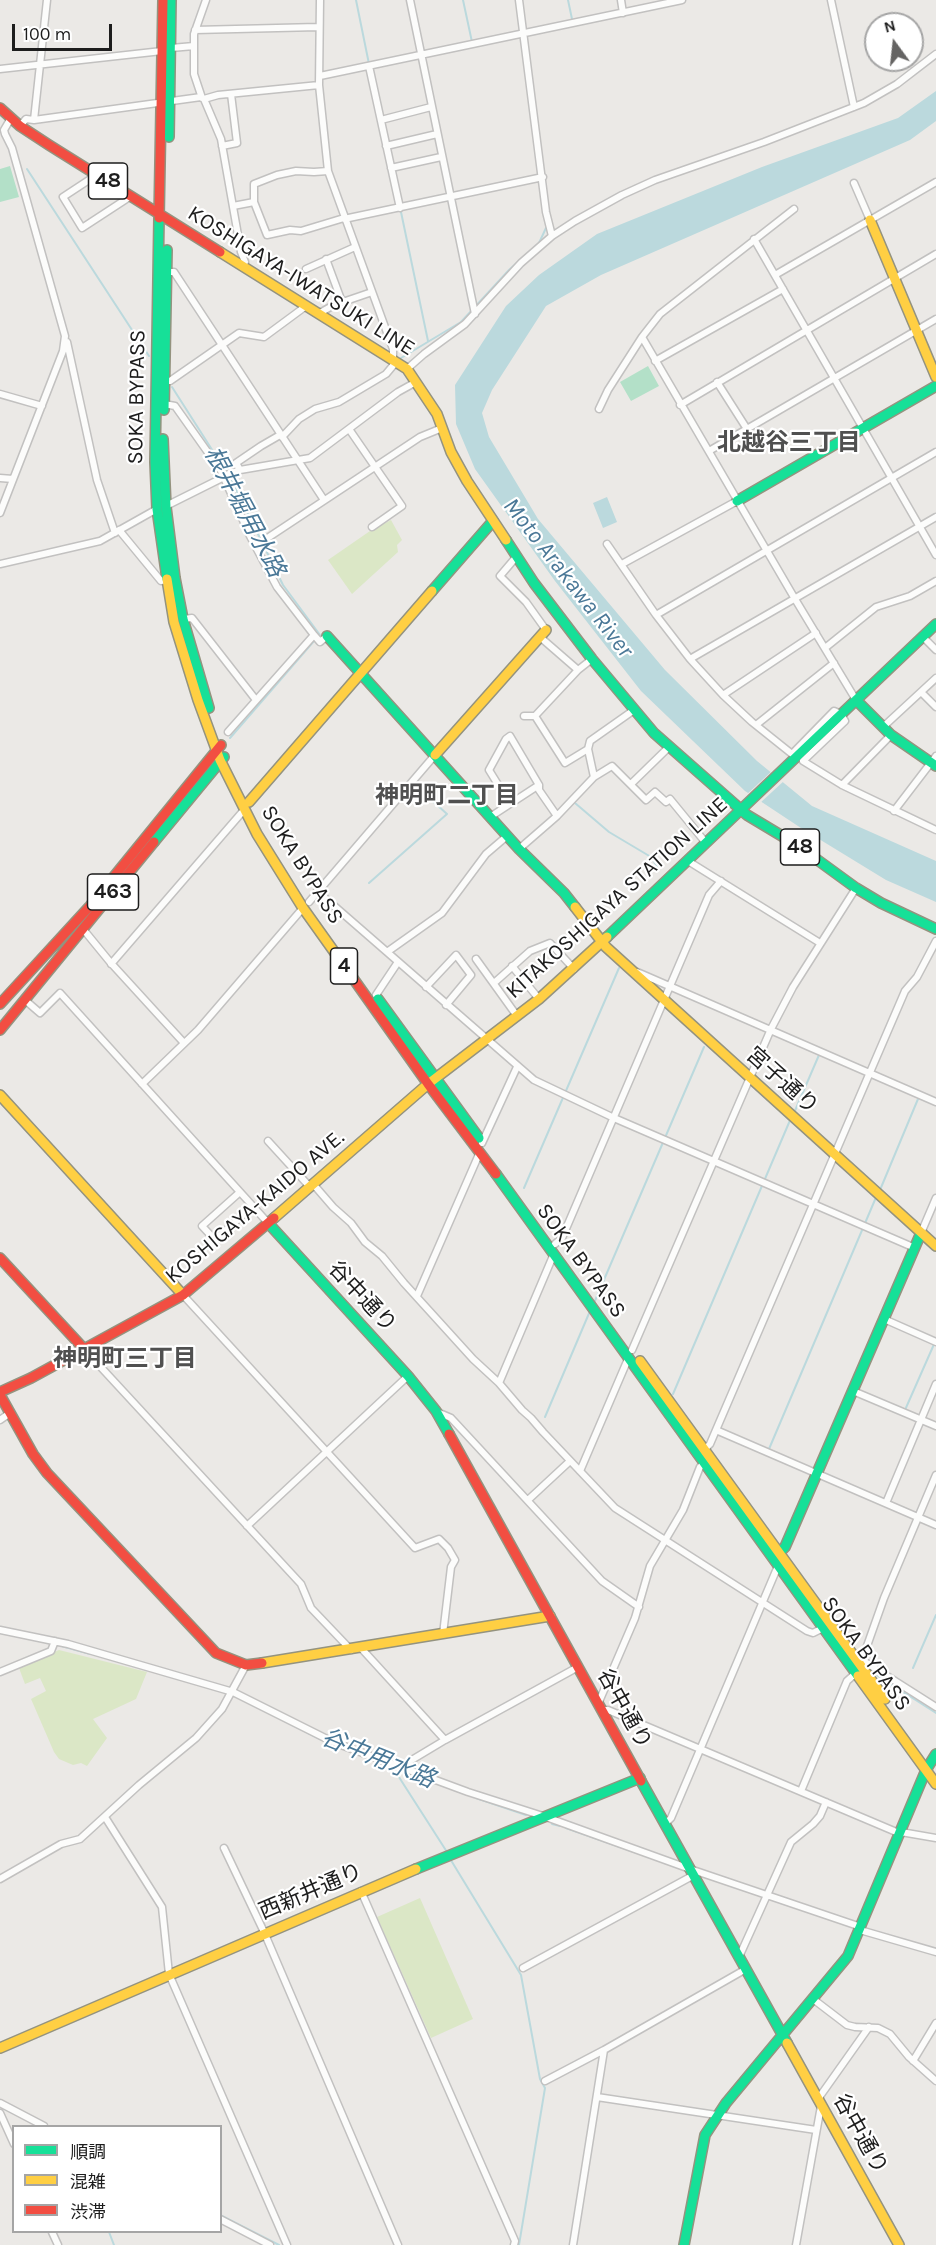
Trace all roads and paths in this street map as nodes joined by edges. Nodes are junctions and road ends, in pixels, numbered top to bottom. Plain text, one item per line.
1 (47, 0) edge
2 (163, 0) edge
3 (171, 0) edge
4 (206, 0) edge
5 (320, 0) edge
6 (410, 0) edge
7 (519, 0) edge
8 (621, 0) edge
9 (682, 0) edge
10 (831, 0) edge
11 (623, 13) junction
12 (318, 27) junction
13 (195, 30) junction
14 (524, 34) junction
15 (194, 46) junction
16 (166, 50) junction
17 (936, 54) edge
18 (422, 56) junction
19 (40, 63) junction
20 (369, 66) junction
21 (0, 69) edge
22 (320, 76) junction
23 (319, 85) junction
24 (231, 94) junction
25 (203, 98) junction
26 (166, 103) junction
27 (431, 107) junction
28 (854, 107) junction
29 (0, 108) edge
30 (11, 118) junction
31 (34, 120) junction
32 (381, 120) junction
33 (20, 126) junction
34 (437, 134) junction
35 (222, 146) junction
36 (386, 146) junction
37 (441, 157) junction
38 (391, 168) junction
39 (328, 171) junction
40 (98, 174) junction
41 (543, 177) junction
42 (936, 182) edge
43 (854, 183) dead end
44 (131, 196) junction
45 (450, 196) junction
46 (254, 202) junction
47 (233, 206) junction
48 (400, 208) junction
49 (794, 209) dead end
50 (163, 216) junction
51 (344, 219) junction
52 (870, 220) junction
53 (552, 236) junction
54 (754, 239) junction
55 (355, 247) junction
56 (936, 254) edge
57 (326, 259) junction
58 (242, 267) junction
59 (306, 269) dead end
60 (167, 272) junction
61 (775, 275) junction
62 (895, 278) junction
63 (783, 289) junction
64 (372, 292) junction
65 (342, 302) junction
66 (306, 306) junction
67 (318, 314) junction
68 (475, 314) junction
69 (936, 319) edge
70 (806, 330) junction
71 (916, 330) junction
72 (65, 336) junction
73 (642, 337) junction
74 (221, 345) junction
75 (394, 361) junction
76 (655, 361) junction
77 (407, 369) junction
78 (936, 377) edge
79 (834, 378) junction
80 (165, 381) junction
81 (416, 382) junction
82 (717, 382) junction
83 (936, 386) edge
84 (0, 394) edge
85 (164, 404) junction
86 (680, 405) junction
87 (42, 406) junction
88 (599, 409) dead end
89 (442, 428) junction
90 (349, 429) junction
91 (747, 429) junction
92 (862, 429) junction
93 (281, 436) junction
94 (709, 451) junction
95 (936, 452) edge
96 (298, 462) junction
97 (375, 467) junction
98 (237, 470) junction
99 (224, 477) junction
100 (0, 478) edge
101 (13, 479) junction
102 (891, 479) junction
103 (324, 500) junction
104 (737, 501) junction
105 (162, 508) junction
106 (0, 513) edge
107 (936, 517) edge
108 (494, 520) junction
109 (372, 527) dead end
110 (919, 527) junction
111 (117, 531) junction
112 (263, 541) dead end
113 (607, 544) dead end
114 (766, 551) junction
115 (936, 555) edge
116 (517, 556) junction
117 (0, 564) edge
118 (622, 564) junction
119 (166, 580) junction
120 (936, 581) edge
121 (795, 599) junction
122 (656, 615) junction
123 (183, 619) junction
124 (936, 624) edge
125 (816, 633) junction
126 (543, 634) junction
127 (314, 635) junction
128 (327, 636) joint
129 (922, 637) junction
130 (825, 648) junction
131 (936, 651) edge
132 (592, 659) junction
133 (690, 659) junction
134 (834, 663) junction
135 (578, 670) junction
136 (362, 674) junction
137 (936, 678) edge
138 (921, 692) junction
139 (723, 695) junction
140 (256, 700) junction
141 (856, 700) junction
142 (936, 707) edge
143 (634, 710) junction
144 (841, 714) junction
145 (535, 716) junction
146 (524, 717) dead end
147 (756, 725) junction
148 (883, 727) junction
149 (228, 732) dead end
150 (891, 735) junction
151 (670, 746) junction
152 (219, 747) junction
153 (588, 749) junction
154 (435, 755) junction
155 (223, 757) junction
156 (934, 762) edge
157 (594, 777) junction
158 (539, 784) junction
159 (631, 784) junction
160 (842, 784) junction
161 (510, 804) junction
162 (247, 806) junction
163 (743, 808) junction
164 (894, 811) junction
165 (557, 816) junction
166 (490, 817) junction
167 (936, 830) edge
168 (507, 836) junction
169 (706, 843) junction
170 (519, 849) junction
171 (688, 861) junction
172 (721, 881) junction
173 (856, 888) junction
174 (317, 891) junction
175 (306, 905) junction
176 (83, 929) junction
177 (936, 930) edge
178 (936, 941) edge
179 (603, 942) junction
180 (820, 943) junction
181 (387, 952) junction
182 (476, 959) dead end
183 (398, 962) junction
184 (111, 964) junction
185 (512, 966) junction
186 (574, 969) junction
187 (631, 970) junction
188 (494, 983) junction
189 (671, 986) junction
190 (426, 987) junction
191 (376, 995) junction
192 (539, 999) junction
193 (25, 1000) junction
194 (664, 1001) junction
195 (0, 1004) edge
196 (446, 1005) junction
197 (517, 1016) junction
198 (771, 1029) junction
199 (0, 1030) edge
200 (486, 1040) junction
201 (184, 1043) junction
202 (517, 1066) junction
203 (870, 1073) junction
204 (436, 1077) junction
205 (750, 1077) junction
206 (142, 1084) junction
207 (428, 1084) junction
208 (0, 1095) edge
209 (936, 1102) edge
210 (614, 1118) junction
211 (268, 1141) dead end
212 (481, 1148) junction
213 (834, 1155) junction
214 (713, 1160) junction
215 (312, 1186) junction
216 (240, 1192) junction
217 (935, 1202) edge
218 (813, 1204) junction
219 (253, 1206) junction
220 (268, 1224) junction
221 (921, 1233) junction
222 (555, 1244) junction
223 (936, 1246) edge
224 (915, 1248) junction
225 (554, 1256) junction
226 (0, 1258) edge
227 (183, 1295) junction
228 (417, 1296) junction
229 (884, 1319) junction
230 (936, 1342) edge
231 (85, 1350) junction
232 (630, 1355) junction
233 (408, 1376) junction
234 (499, 1383) junction
235 (936, 1384) edge
236 (853, 1391) junction
237 (0, 1394) edge
238 (436, 1411) junction
239 (10, 1413) junction
240 (0, 1419) edge
241 (921, 1420) junction
242 (936, 1426) edge
243 (716, 1430) junction
244 (705, 1449) junction
245 (328, 1453) junction
246 (570, 1461) junction
247 (704, 1463) junction
248 (580, 1471) junction
249 (817, 1474) junction
250 (936, 1475) edge
251 (528, 1500) junction
252 (886, 1503) junction
253 (918, 1518) junction
254 (936, 1525) edge
255 (247, 1526) junction
256 (664, 1541) junction
257 (779, 1553) junction
258 (778, 1566) junction
259 (762, 1602) junction
260 (639, 1607) junction
261 (550, 1616) junction
262 (823, 1628) junction
263 (0, 1630) edge
264 (443, 1634) junction
265 (55, 1641) junction
266 (356, 1649) junction
267 (860, 1662) junction
268 (246, 1665) junction
269 (578, 1667) junction
270 (0, 1672) edge
271 (855, 1674) junction
272 (232, 1692) junction
273 (600, 1707) junction
274 (936, 1707) edge
275 (444, 1740) junction
276 (701, 1749) junction
277 (936, 1754) edge
278 (400, 1767) junction
279 (931, 1769) edge
280 (640, 1778) junction
281 (936, 1784) edge
282 (801, 1791) junction
283 (826, 1802) junction
284 (105, 1817) junction
285 (546, 1817) junction
286 (665, 1824) junction
287 (901, 1833) junction
288 (936, 1838) edge
289 (224, 1848) dead end
290 (692, 1872) junction
291 (0, 1879) edge
292 (361, 1891) junction
293 (768, 1895) junction
294 (860, 1929) junction
295 (264, 1932) junction
296 (936, 1952) edge
297 (739, 1957) junction
298 (522, 1968) dead end
299 (746, 1969) junction
300 (169, 1974) junction
301 (813, 1999) junction
302 (936, 2023) edge
303 (869, 2027) junction
304 (782, 2034) junction
305 (0, 2048) edge
306 (604, 2050) junction
307 (913, 2061) junction
308 (545, 2081) dead end
309 (936, 2081) edge
310 (597, 2097) junction
311 (820, 2102) junction
312 (0, 2103) edge
313 (0, 2113) edge
314 (717, 2116) junction
315 (40, 2125) edge
316 (816, 2130) junction
317 (12, 2140) edge
318 (222, 2220) edge
319 (270, 2245) edge
320 (287, 2245) edge
321 (398, 2245) edge
322 (514, 2245) edge
323 (573, 2245) edge
324 (684, 2245) edge
325 (796, 2245) edge
326 (899, 2245) edge

1 - 19 street
2 - 16 main road, SOKA BYPASS / 4
3 - 16 main road, SOKA BYPASS / 4
4 - 13 street
5 - 12 street
6 - 18 street
7 - 14 street
8 - 11 street
9 - 11 street
10 - 28 street
11 - 14 street
12 - 13 street
12 - 22 street
13 - 15 street
14 - 18 street
14 - 41 street
15 - 16 street
15 - 25 street
16 - 19 street
16 - 26 main road, SOKA BYPASS / 4
17 - 28 street
18 - 20 street
18 - 27 street
19 - 21 street
19 - 31 street
20 - 22 street
20 - 32 street
22 - 23 street
23 - 24 street
23 - 39 street
24 - 25 street
24 - 35 street
25 - 26 street
25 - 35 street
26 - 31 street
26 - 50 main road, SOKA BYPASS / 4
27 - 32 street
27 - 34 street
28 - 53 street
29 - 30 main road, KOSHIGAYA-IWATSUKI LINE / 48
30 - 33 main road, KOSHIGAYA-IWATSUKI LINE / 48
30 - 72 street
31 - 33 street
32 - 36 street
33 - 40 main road, KOSHIGAYA-IWATSUKI LINE / 48
34 - 36 street
34 - 37 street
35 - 47 street
36 - 38 street
37 - 38 street
37 - 45 street
38 - 48 street
39 - 46 street
39 - 51 street
40 - 44 main road, KOSHIGAYA-IWATSUKI LINE / 48
40 - 44 street
41 - 45 street
41 - 53 street
42 - 52 street
43 - 52 street
44 - 50 main road, KOSHIGAYA-IWATSUKI LINE / 48
45 - 48 street
45 - 68 street
46 - 47 street
46 - 51 street
47 - 58 street
48 - 51 street
49 - 54 street
50 - 58 main road, KOSHIGAYA-IWATSUKI LINE / 48
50 - 60 main road, SOKA BYPASS / 4
50 - 105 main road, SOKA BYPASS / 4
51 - 55 street
52 - 61 street
52 - 62 main road
53 - 68 street
54 - 61 street
54 - 73 street
55 - 57 street
55 - 64 street
56 - 62 street
57 - 59 street
57 - 65 street
58 - 66 main road, KOSHIGAYA-IWATSUKI LINE / 48
60 - 74 street
60 - 80 main road, SOKA BYPASS / 4
61 - 63 street
62 - 70 street
62 - 71 main road
63 - 70 street
63 - 76 street
64 - 65 street
64 - 75 street
65 - 67 street
66 - 67 main road, KOSHIGAYA-IWATSUKI LINE / 48
66 - 74 street
67 - 75 main road, KOSHIGAYA-IWATSUKI LINE / 48
68 - 77 street
69 - 71 street
70 - 79 street
70 - 82 street
71 - 78 main road
71 - 79 street
72 - 87 street
72 - 111 street
73 - 76 street
73 - 88 street
74 - 80 street
74 - 93 street
75 - 77 main road, KOSHIGAYA-IWATSUKI LINE / 48
75 - 93 street
76 - 86 street
77 - 81 main road, KOSHIGAYA-IWATSUKI LINE / 48
79 - 91 street
79 - 92 street
80 - 85 main road, SOKA BYPASS / 4
81 - 89 main road, KOSHIGAYA-IWATSUKI LINE / 48
81 - 90 street
82 - 86 street
82 - 91 street
83 - 92 main road
84 - 87 street
85 - 99 street
85 - 105 main road, SOKA BYPASS / 4
86 - 94 street
87 - 101 street
89 - 97 street
89 - 108 main road, KOSHIGAYA-IWATSUKI LINE / 48
90 - 96 street
90 - 97 street
91 - 94 street
92 - 102 street
92 - 104 main road
93 - 96 street
93 - 98 street
94 - 104 street
95 - 102 street
96 - 98 street
96 - 103 street
97 - 103 street
97 - 109 street
98 - 99 street
99 - 105 street
99 - 127 street
100 - 101 street
101 - 106 street
102 - 110 street
102 - 114 street
103 - 112 street
104 - 114 street
104 - 118 street
105 - 111 street
105 - 119 main road, SOKA BYPASS / 4
105 - 123 main road, SOKA BYPASS / 4
107 - 110 street
108 - 116 main road, KOSHIGAYA-IWATSUKI LINE / 48
108 - 136 main road
110 - 115 street
110 - 121 street
111 - 117 street
111 - 119 street
113 - 118 street
114 - 121 street
114 - 122 street
116 - 126 street
116 - 132 main road, KOSHIGAYA-IWATSUKI LINE / 48
118 - 122 street
119 - 152 main road, SOKA BYPASS / 4
120 - 130 street
121 - 125 street
121 - 133 street
122 - 133 street
123 - 140 street
123 - 152 main road, SOKA BYPASS / 4
124 - 129 main road, KITAKOSHIGAYA STATION LINE
125 - 130 street
125 - 139 street
126 - 135 street
126 - 154 main road
127 - 128 street
127 - 140 street
128 - 136 main road, 宮子通り
129 - 131 street
129 - 141 main road, KITAKOSHIGAYA STATION LINE
130 - 134 street
132 - 135 street
132 - 143 main road, KOSHIGAYA-IWATSUKI LINE / 48
133 - 139 street
134 - 141 street
134 - 147 street
135 - 145 street
136 - 154 main road, 宮子通り
136 - 162 main road
137 - 138 street
138 - 142 street
138 - 148 street
139 - 147 street
140 - 149 street
141 - 144 main road, KITAKOSHIGAYA STATION LINE
141 - 148 main road
143 - 151 main road, KOSHIGAYA-IWATSUKI LINE / 48
143 - 153 street
144 - 147 street
144 - 160 street
144 - 163 main road, KITAKOSHIGAYA STATION LINE
145 - 146 street
145 - 153 street
148 - 150 main road
150 - 156 main road
150 - 160 street
151 - 159 street
151 - 163 main road, KOSHIGAYA-IWATSUKI LINE / 48
152 - 155 main road, SOKA BYPASS / 4
152 - 195 main road, 463
153 - 157 street
154 - 166 main road, 宮子通り
154 - 174 street
155 - 162 main road, SOKA BYPASS / 4
155 - 176 main road, 463
156 - 164 street
157 - 159 street
157 - 165 street
158 - 161 street
158 - 161 street
158 - 165 street
159 - 169 street
160 - 164 street
161 - 166 street
162 - 175 main road, SOKA BYPASS / 4
162 - 184 street
163 - 169 main road, KITAKOSHIGAYA STATION LINE
163 - 173 main road, KOSHIGAYA-IWATSUKI LINE / 48
164 - 167 street
165 - 170 street
166 - 168 main road, 宮子通り
168 - 170 main road, 宮子通り
168 - 181 street
169 - 171 main road, KITAKOSHIGAYA STATION LINE
170 - 179 main road, 宮子通り
171 - 172 street
171 - 179 main road, KITAKOSHIGAYA STATION LINE
172 - 180 street
172 - 189 street
173 - 177 main road, KOSHIGAYA-IWATSUKI LINE / 48
173 - 180 street
174 - 175 street
174 - 181 street
175 - 191 main road, SOKA BYPASS / 4
175 - 201 street
175 - 207 main road, SOKA BYPASS / 4
176 - 184 street
176 - 193 main road, 463
178 - 203 street
179 - 186 main road, KITAKOSHIGAYA STATION LINE
179 - 187 main road, 宮子通り
180 - 198 street
181 - 183 street
182 - 188 street
183 - 190 street
183 - 191 street
184 - 201 street
185 - 186 street
185 - 188 street
185 - 192 street
186 - 192 main road, KITAKOSHIGAYA STATION LINE
187 - 189 street
187 - 194 main road, 宮子通り
188 - 197 street
189 - 194 street
189 - 198 street
190 - 196 street
190 - 196 street
191 - 204 main road, SOKA BYPASS / 4
192 - 197 main road, KITAKOSHIGAYA STATION LINE
193 - 199 main road, 463
193 - 206 street
194 - 205 main road, 宮子通り
194 - 210 street
196 - 200 street
197 - 200 main road, KITAKOSHIGAYA STATION LINE
198 - 203 street
198 - 205 street
200 - 202 street
200 - 204 main road, KITAKOSHIGAYA STATION LINE
201 - 206 street
202 - 210 street
202 - 212 street
203 - 209 street
203 - 213 street
204 - 207 main road, KITAKOSHIGAYA STATION LINE
204 - 212 main road, SOKA BYPASS / 4
205 - 213 main road, 宮子通り
205 - 214 street
206 - 216 street
207 - 212 main road, SOKA BYPASS / 4
207 - 215 main road, KOSHIGAYA-KAIDO AVE.
208 - 227 main road
210 - 214 street
210 - 222 street
211 - 215 street
212 - 222 main road, SOKA BYPASS / 4
212 - 225 main road, SOKA BYPASS / 4
212 - 228 street
213 - 218 street
213 - 221 main road, 宮子通り
214 - 218 street
214 - 232 street
215 - 220 main road, KOSHIGAYA-KAIDO AVE.
215 - 228 street
216 - 219 street
216 - 219 street
217 - 221 street
218 - 224 street
218 - 243 street
219 - 220 street
220 - 227 main road, KOSHIGAYA-KAIDO AVE.
220 - 233 main road, 谷中通り
221 - 223 main road, 宮子通り
221 - 224 main road
222 - 232 main road, SOKA BYPASS / 4
224 - 229 main road
225 - 232 main road, SOKA BYPASS / 4
225 - 234 street
226 - 231 main road
227 - 231 main road, KOSHIGAYA-KAIDO AVE.
227 - 245 street
228 - 234 street
229 - 230 street
229 - 236 main road
231 - 237 main road, KOSHIGAYA-KAIDO AVE.
231 - 255 street
232 - 244 main road, SOKA BYPASS / 4
232 - 247 main road, SOKA BYPASS / 4
232 - 248 street
233 - 238 main road, 谷中通り
233 - 245 street
234 - 246 street
235 - 241 street
236 - 241 street
236 - 249 main road
237 - 239 main road
238 - 251 street
238 - 261 main road, 谷中通り
239 - 240 street
239 - 268 main road
241 - 242 street
241 - 252 street
243 - 244 street
243 - 249 street
244 - 257 main road, SOKA BYPASS / 4
245 - 255 street
245 - 264 street
246 - 248 street
246 - 251 street
247 - 256 street
247 - 258 main road, SOKA BYPASS / 4
248 - 256 street
249 - 252 street
249 - 257 main road
250 - 253 street
251 - 260 street
252 - 253 street
253 - 254 street
253 - 267 street
255 - 266 street
256 - 259 street
256 - 260 street
257 - 267 main road, SOKA BYPASS / 4
258 - 259 street
258 - 262 main road, SOKA BYPASS / 4
259 - 262 street
259 - 276 street
260 - 273 street
261 - 264 main road
261 - 269 main road, 谷中通り
262 - 271 main road, SOKA BYPASS / 4
263 - 265 street
264 - 266 main road
265 - 270 street
265 - 272 street
266 - 268 main road
266 - 275 street
267 - 274 street
267 - 279 main road, SOKA BYPASS / 4
268 - 272 street
269 - 273 main road, 谷中通り
269 - 275 street
271 - 279 main road, SOKA BYPASS / 4
271 - 282 street
272 - 278 street
272 - 284 street
273 - 276 street
273 - 280 main road, 谷中通り
275 - 278 street
276 - 282 street
276 - 286 street
277 - 279 main road
278 - 285 street
279 - 281 main road, SOKA BYPASS / 4
279 - 287 main road
280 - 285 main road, 西新井通り
280 - 286 main road, 谷中通り
282 - 283 street
283 - 287 street
283 - 293 street
284 - 291 street
284 - 300 street
285 - 290 street
285 - 292 main road, 西新井通り
286 - 290 main road, 谷中通り
287 - 288 street
287 - 294 main road
289 - 295 street
290 - 293 street
290 - 297 main road, 谷中通り
290 - 298 street
292 - 295 main road, 西新井通り
292 - 322 street
293 - 294 street
293 - 297 street
294 - 296 street
294 - 301 main road
295 - 300 main road, 西新井通り
295 - 321 street
297 - 299 main road, 谷中通り
299 - 304 main road, 谷中通り
299 - 306 street
300 - 305 main road, 西新井通り
300 - 320 street
301 - 303 street
301 - 304 main road
302 - 307 street
303 - 307 street
303 - 311 street
304 - 311 main road, 谷中通り
304 - 314 main road
306 - 308 street
306 - 310 street
307 - 309 street
310 - 314 street
310 - 323 street
311 - 316 street
311 - 326 main road, 谷中通り
312 - 315 street
313 - 317 street
314 - 316 street
314 - 324 main road
316 - 325 street
318 - 319 street

